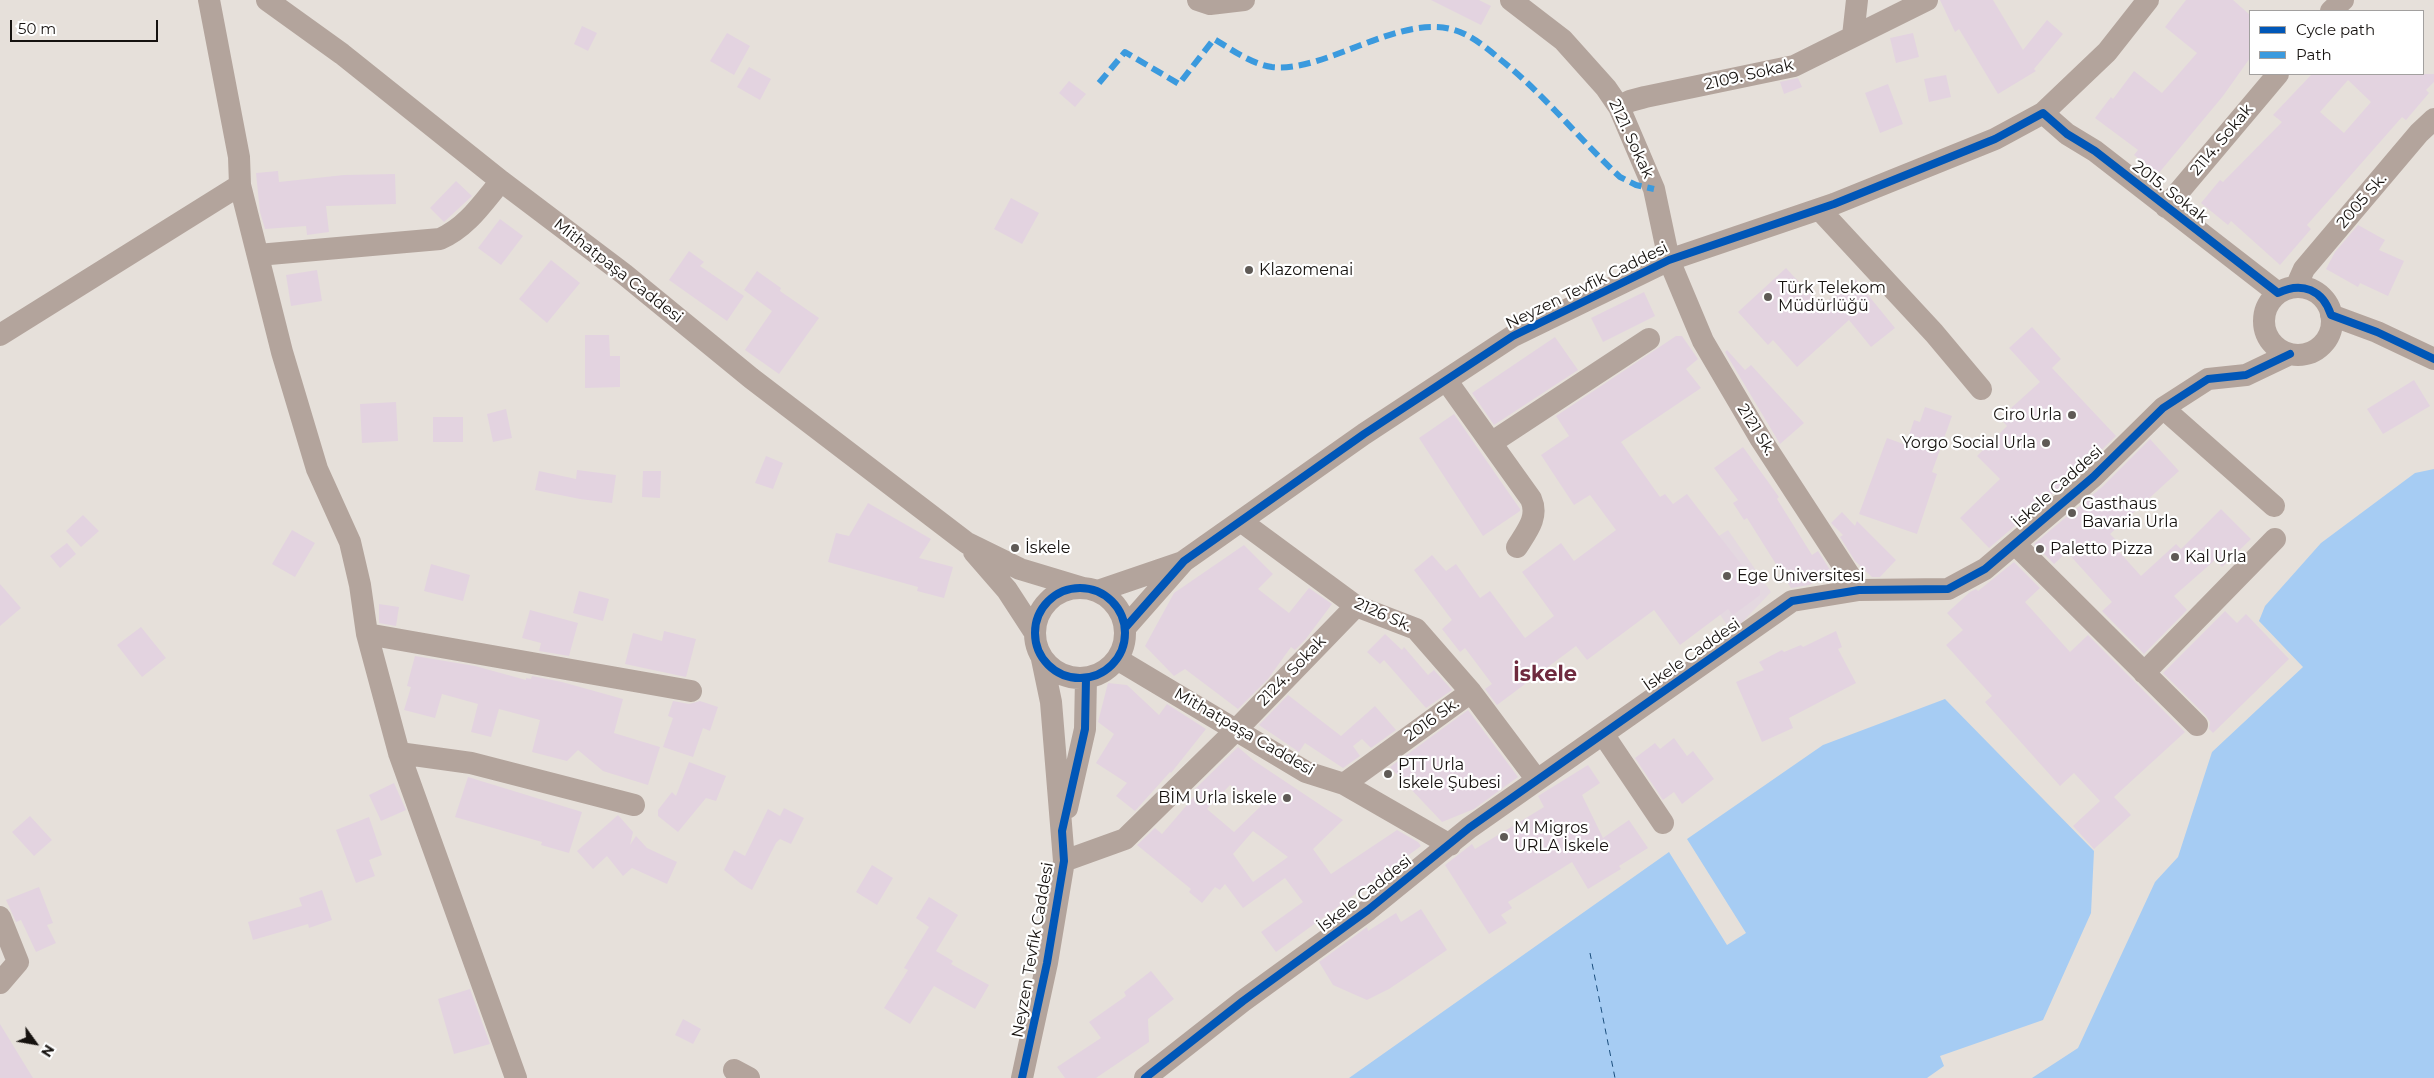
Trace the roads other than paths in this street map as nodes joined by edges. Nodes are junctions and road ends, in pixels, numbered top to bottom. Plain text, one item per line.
1 (209, 0) edge
2 (267, 0) edge
3 (1198, 0) edge
4 (1244, 0) edge
5 (1511, 0) edge
6 (1857, 0) edge
7 (1926, 0) edge
8 (2148, 0) edge
9 (2344, 0) edge
10 (2332, 10) edge
11 (1853, 36) junction
12 (2277, 75) edge
13 (1619, 107) junction
14 (2043, 113) junction
15 (2434, 119) edge
16 (501, 181) junction
17 (240, 185) junction
18 (2166, 207) junction
19 (1820, 209) junction
20 (258, 255) junction
21 (1669, 260) junction
22 (2287, 290) junction
23 (2332, 314) junction
24 (0, 335) edge
25 (1649, 340) dead end
26 (2290, 354) junction
27 (2434, 359) edge
28 (1446, 380) junction
29 (1981, 389) dead end
30 (2163, 408) junction
31 (1490, 442) junction
32 (2274, 506) dead end
33 (1242, 522) junction
34 (2275, 539) dead end
35 (967, 543) junction
36 (2015, 544) junction
37 (1517, 547) dead end
38 (1184, 561) junction
39 (1090, 590) junction
40 (1860, 590) junction
41 (1356, 606) junction
42 (1125, 628) junction
43 (1035, 633) junction
44 (367, 634) junction
45 (1042, 659) junction
46 (1117, 659) junction
47 (2144, 673) junction
48 (1086, 678) junction
49 (691, 691) dead end
50 (1471, 692) junction
51 (2197, 725) dead end
52 (1237, 729) junction
53 (1603, 734) junction
54 (399, 753) junction
55 (1537, 780) junction
56 (1344, 784) junction
57 (634, 805) dead end
58 (1663, 823) dead end
59 (1062, 831) junction
60 (1450, 845) junction
61 (1064, 861) junction
62 (0, 918) edge
63 (0, 982) edge
64 (1149, 1077) edge
65 (516, 1078) edge
66 (1022, 1078) edge

1 - 17 street
2 - 16 street, Mithatpaşa Caddesi
3 - 4 street
5 - 13 street, 2121. Sokak
6 - 11 street
7 - 11 street, 2109. Sokak
8 - 14 street, Neyzen Tevfik Caddesi
9 - 10 street
11 - 13 street, 2109. Sokak
12 - 18 street, 2114. Sokak
13 - 21 street, 2121. Sokak
14 - 18 street, 2015. Sokak
14 - 19 street, Neyzen Tevfik Caddesi
15 - 22 street, 2005 Sk.
16 - 20 street
16 - 35 street, Mithatpaşa Caddesi
17 - 20 street
17 - 24 street
18 - 22 street, 2015. Sokak
19 - 21 street, Neyzen Tevfik Caddesi
19 - 29 street
20 - 44 street
21 - 28 street, Neyzen Tevfik Caddesi
21 - 40 street, 2121 Sk.
22 - 23 street
22 - 26 street
23 - 26 street
23 - 27 street
25 - 31 street
26 - 30 street, İskele Caddesi
28 - 31 street
28 - 33 street, Neyzen Tevfik Caddesi
30 - 32 street
30 - 36 street, İskele Caddesi
31 - 37 street
33 - 38 street, Neyzen Tevfik Caddesi
33 - 41 street, 2126 Sk.
34 - 47 street
35 - 39 street
35 - 43 street
36 - 40 street, İskele Caddesi
36 - 47 street
38 - 39 street
38 - 42 street
39 - 42 street
39 - 43 street
40 - 53 street, İskele Caddesi
41 - 50 street, 2126 Sk.
41 - 52 street, 2124. Sokak
42 - 46 street
43 - 45 street
44 - 49 street
44 - 54 street
45 - 48 street
45 - 59 street, Neyzen Tevfik Caddesi
46 - 48 street
46 - 52 street, Mithatpaşa Caddesi
47 - 51 street
48 - 59 street, Neyzen Tevfik Caddesi
50 - 55 street, 2126 Sk.
50 - 56 street, 2016 Sk.
52 - 56 street, Mithatpaşa Caddesi
52 - 61 street, 2124. Sokak
53 - 55 street, İskele Caddesi
53 - 58 street
54 - 57 street
54 - 65 street
55 - 60 street, İskele Caddesi
56 - 60 street, Mithatpaşa Caddesi
59 - 61 street, Neyzen Tevfik Caddesi
60 - 64 street, İskele Caddesi
61 - 66 street, Neyzen Tevfik Caddesi
62 - 63 street

